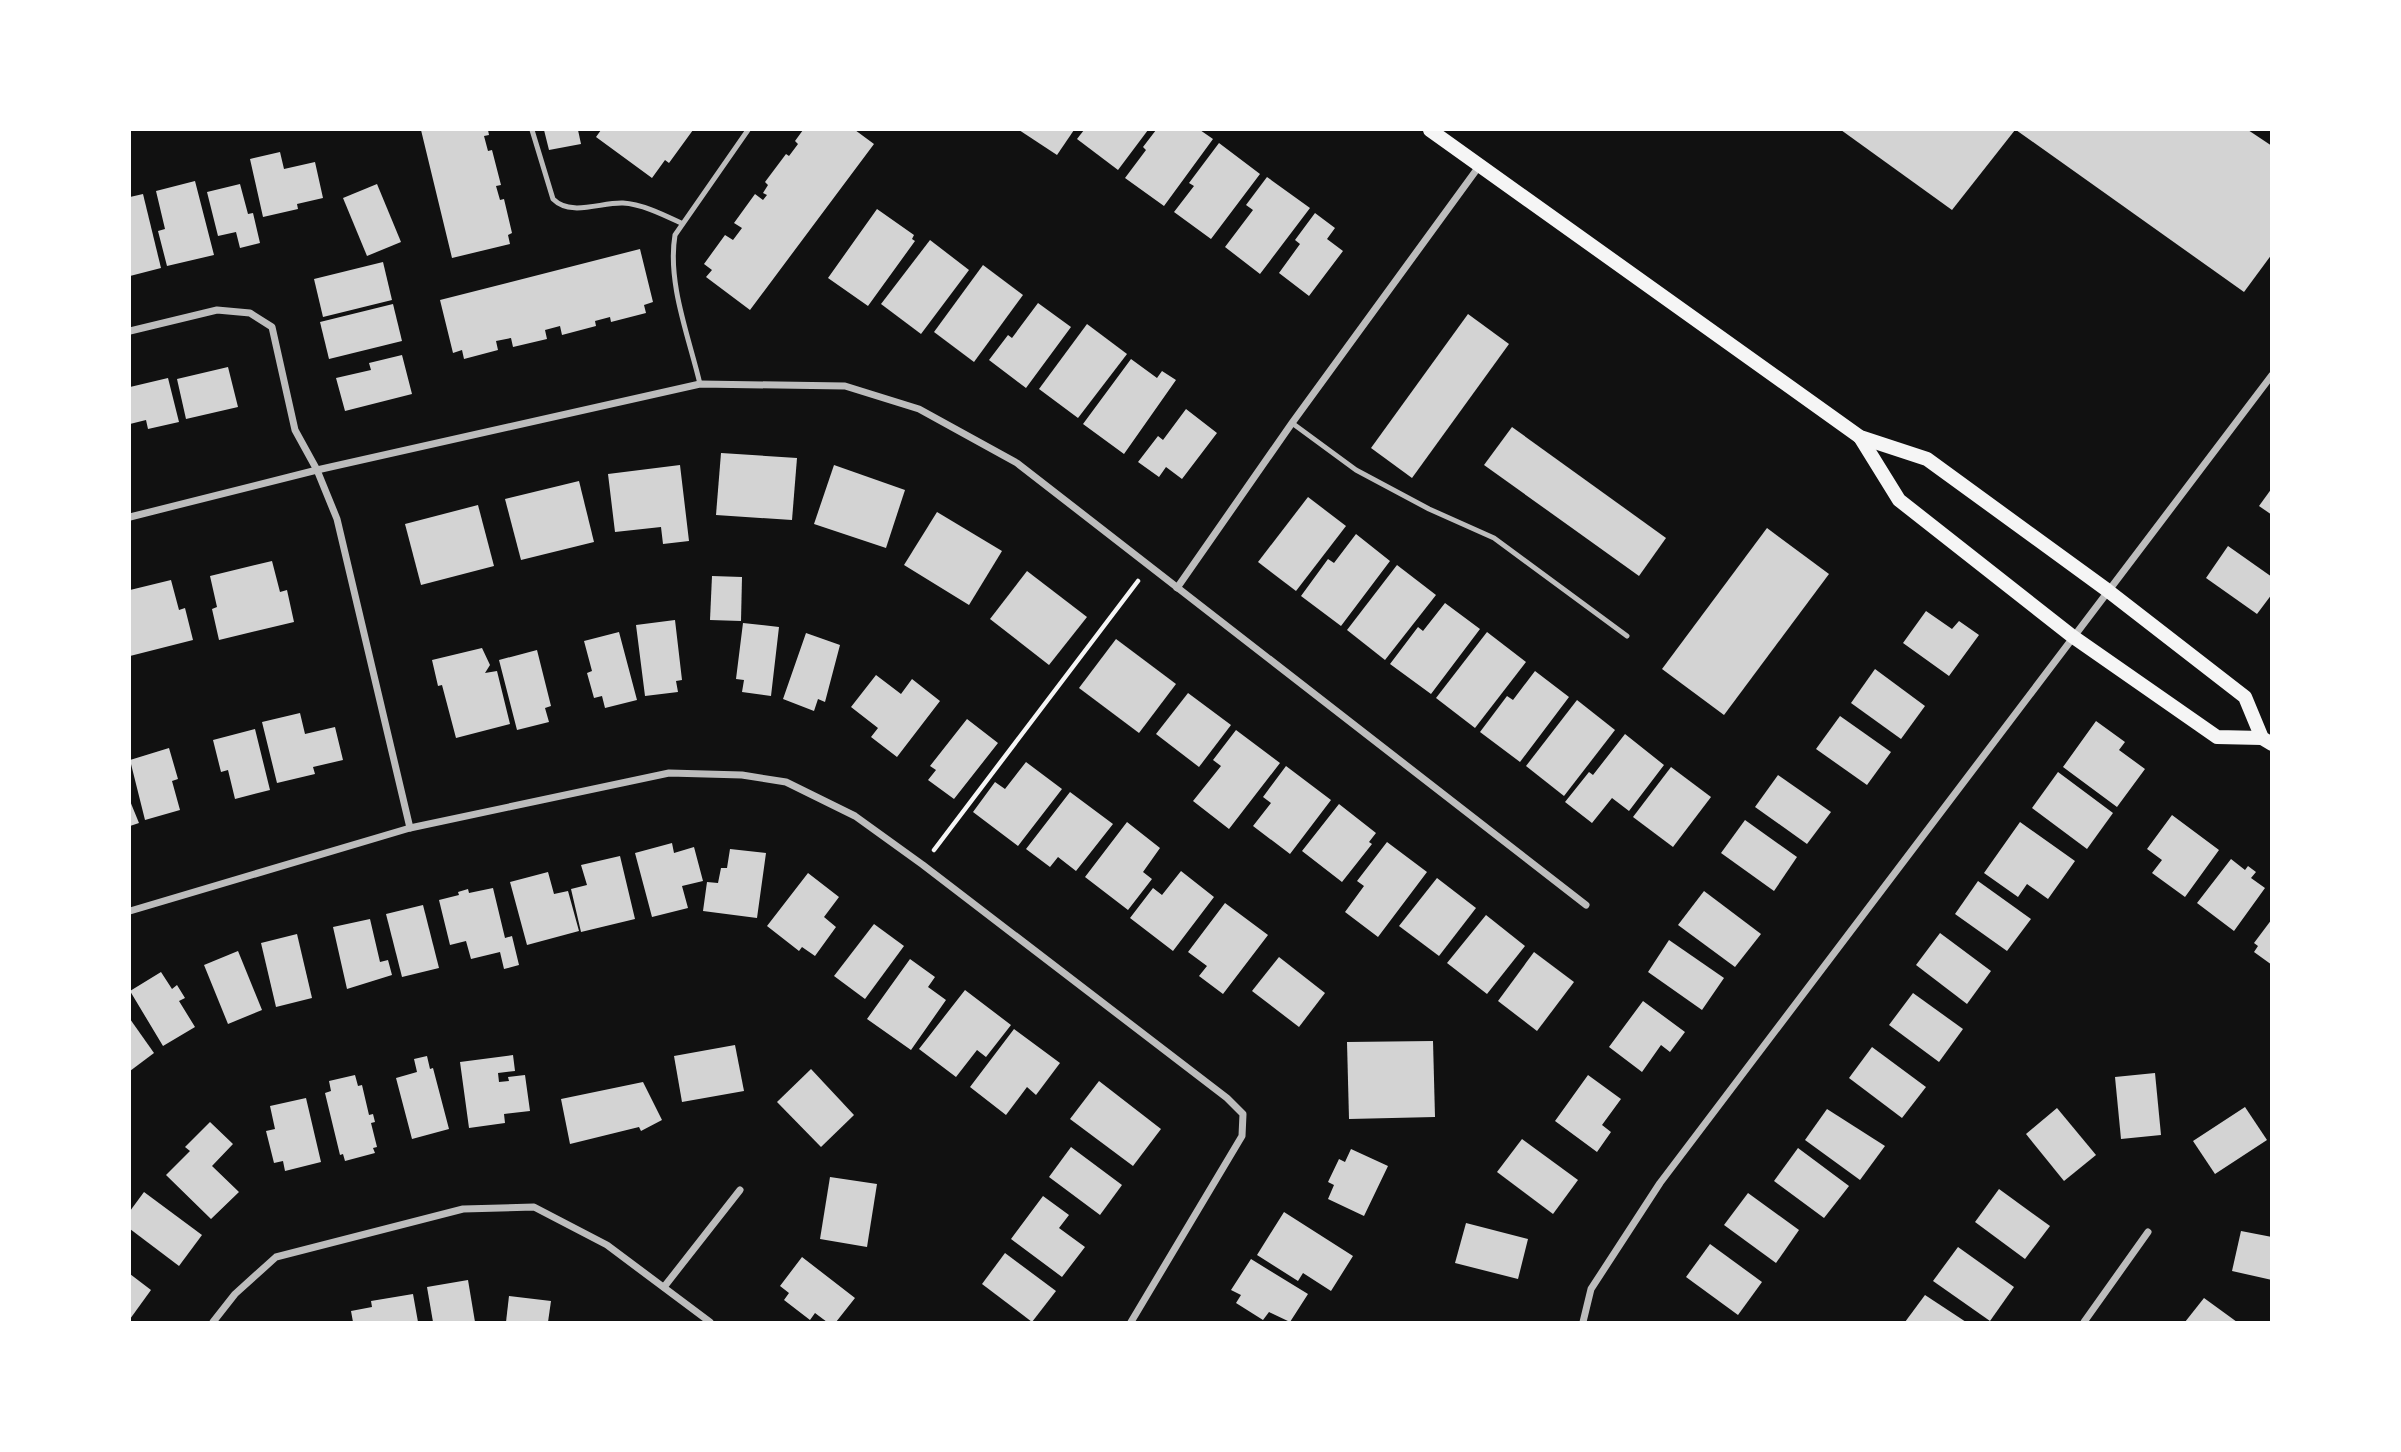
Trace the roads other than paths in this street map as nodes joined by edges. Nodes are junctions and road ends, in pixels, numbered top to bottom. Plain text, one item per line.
1 (532, 130) edge
2 (748, 130) edge
3 (1430, 130) edge
4 (1480, 165) junction
5 (681, 223) junction
6 (130, 331) edge
7 (2272, 374) edge
8 (700, 384) junction
9 (1292, 423) junction
10 (1860, 437) junction
11 (317, 470) junction
12 (130, 517) edge
13 (1177, 588) junction
14 (2107, 590) junction
15 (1627, 636) dead end
16 (2072, 636) junction
17 (2267, 741) edge
18 (410, 828) junction
19 (1586, 905) dead end
20 (130, 911) edge
21 (740, 1190) dead end
22 (2148, 1232) dead end
23 (664, 1287) junction
24 (1133, 1319) edge
25 (213, 1322) edge
26 (710, 1322) edge
27 (1144, 1322) edge
28 (1583, 1322) edge
29 (2084, 1322) edge

1 - 5 lane
2 - 5 lane
3 - 4 main road
4 - 9 street
4 - 10 main road
5 - 8 lane
6 - 11 street
7 - 14 street
8 - 11 street
8 - 13 street
9 - 13 street
9 - 15 lane
10 - 14 main road
10 - 16 main road
11 - 12 street
11 - 18 street
13 - 19 street
14 - 16 street
14 - 17 main road
16 - 17 main road
16 - 28 street
18 - 20 street
18 - 24 street
21 - 23 street
22 - 29 street
23 - 25 street
23 - 26 street
24 - 27 street

